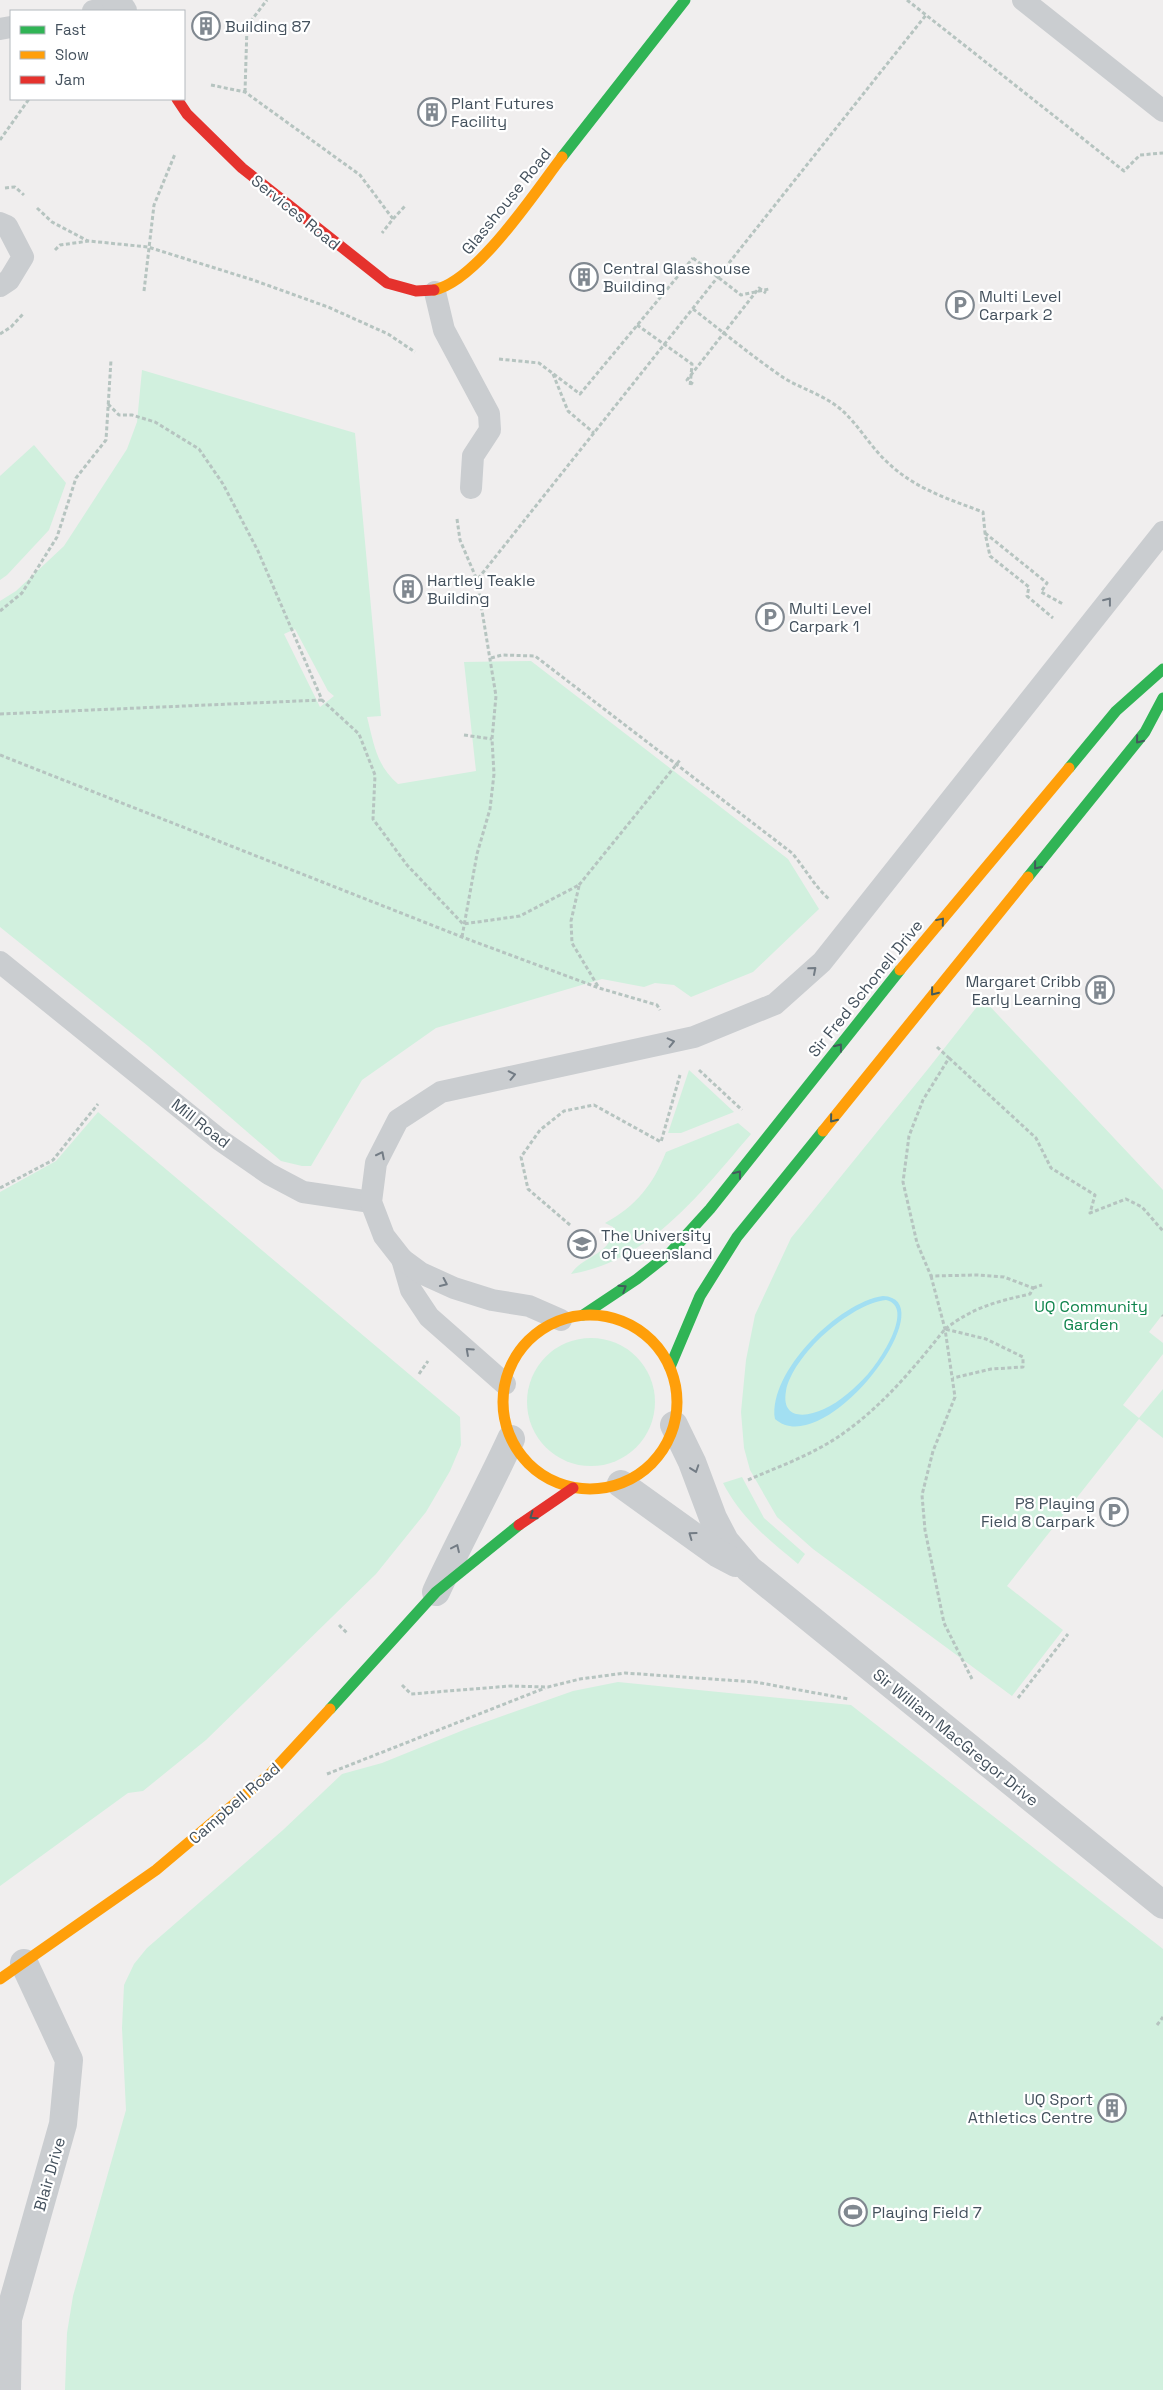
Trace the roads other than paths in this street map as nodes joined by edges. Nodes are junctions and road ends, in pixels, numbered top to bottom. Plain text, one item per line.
1 (685, 0) edge
2 (1023, 0) edge
3 (119, 6) edge
4 (98, 10) edge
5 (178, 100) edge
6 (1163, 111) edge
7 (0, 223) edge
8 (0, 286) edge
9 (435, 292) junction
10 (471, 488) road end
11 (1163, 532) edge
12 (1163, 669) edge
13 (1163, 698) edge
14 (0, 962) edge
15 (371, 1202) junction
16 (402, 1259) junction
17 (572, 1317) junction
18 (670, 1367) junction
19 (505, 1384) junction
20 (674, 1425) junction
21 (511, 1439) junction
22 (621, 1484) junction
23 (573, 1488) junction
24 (749, 1569) junction
25 (436, 1592) junction
26 (1163, 1905) edge
27 (24, 1963) junction
28 (0, 1979) edge
29 (7, 2390) edge

1 - 9 street, Glasshouse Road
2 - 6 lane
3 - 4 lane
5 - 9 street, Services Road
7 - 8 lane
9 - 10 lane
15 -> 11 lane
17 -> 12 street, Sir Fred Schonell Drive
13 -> 18 street
14 - 15 lane, Mill Road
15 - 16 lane
16 -> 17 lane
19 -> 16 lane
17 - 18 street, Sir Fred Schonell Drive
17 - 19 street, Sir Fred Schonell Drive
18 - 20 street, Sir Fred Schonell Drive
19 - 21 street, Sir Fred Schonell Drive
20 - 22 street, Sir Fred Schonell Drive
20 -> 24 street, Sir William MacGregor Drive
21 - 23 street, Sir Fred Schonell Drive
25 -> 21 street, Campbell Road
22 - 23 street, Sir Fred Schonell Drive
24 -> 22 street, Sir William MacGregor Drive
23 -> 25 street, Campbell Road
24 - 26 street, Sir William MacGregor Drive
25 - 27 street, Campbell Road
27 - 28 street, Campbell Road
27 - 29 street, Blair Drive

